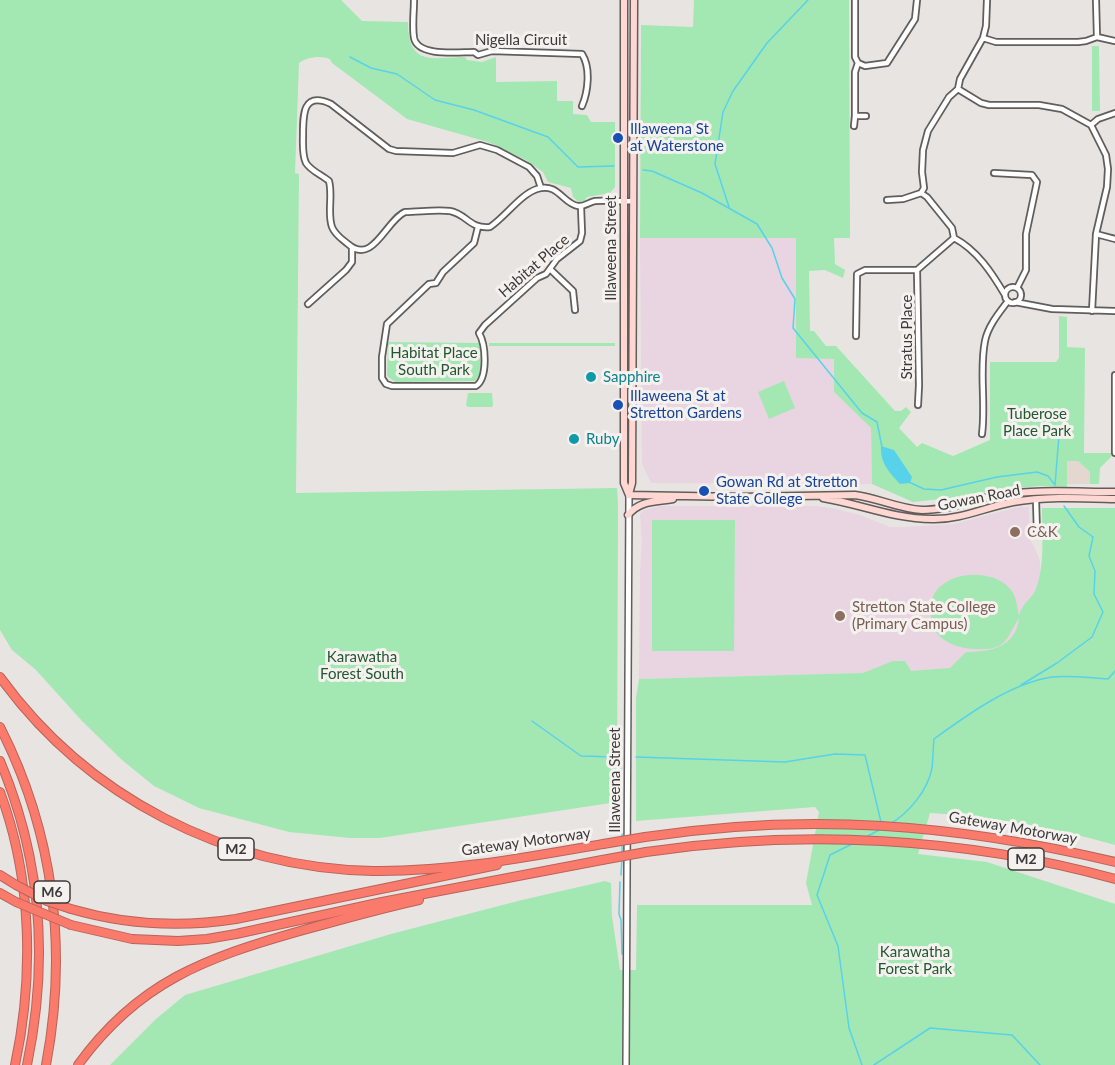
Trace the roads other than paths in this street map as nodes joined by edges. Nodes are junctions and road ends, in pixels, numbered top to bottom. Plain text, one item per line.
1 (414, 0) edge
2 (624, 0) edge
3 (634, 0) edge
4 (855, 0) edge
5 (917, 0) edge
6 (987, 0) edge
7 (1096, 0) edge
8 (1097, 37) junction
9 (983, 38) junction
10 (1115, 41) edge
11 (858, 63) junction
12 (958, 89) junction
13 (582, 106) dead end
14 (1115, 112) edge
15 (855, 116) junction
16 (866, 116) dead end
17 (1091, 125) junction
18 (854, 126) dead end
19 (994, 173) dead end
20 (541, 188) junction
21 (921, 193) junction
22 (887, 200) dead end
23 (623, 201) junction
24 (632, 201) junction
25 (581, 207) junction
26 (478, 227) junction
27 (1096, 234) junction
28 (954, 238) junction
29 (1115, 239) edge
30 (632, 247) junction
31 (352, 248) junction
32 (623, 252) junction
33 (551, 270) junction
34 (917, 270) junction
35 (997, 280) junction
36 (1010, 287) junction
37 (1017, 288) junction
38 (1021, 294) junction
39 (1005, 295) junction
40 (1008, 301) junction
41 (1014, 302) junction
42 (308, 304) dead end
43 (1035, 306) junction
44 (575, 310) dead end
45 (1092, 311) junction
46 (1115, 311) edge
47 (856, 336) dead end
48 (623, 350) junction
49 (632, 350) junction
50 (1114, 375) edge
51 (918, 405) dead end
52 (982, 434) dead end
53 (1115, 453) edge
54 (1115, 492) edge
55 (629, 495) junction
56 (685, 496) junction
57 (814, 496) junction
58 (1115, 499) edge
59 (1036, 500) junction
60 (628, 515) junction
61 (1036, 533) dead end
62 (0, 677) edge
63 (0, 727) edge
64 (0, 761) edge
65 (0, 792) edge
66 (530, 856) junction
67 (1115, 862) edge
68 (0, 875) edge
69 (1115, 879) edge
70 (466, 887) junction
71 (0, 893) edge
72 (15, 1065) edge
73 (27, 1065) edge
74 (46, 1065) edge
75 (78, 1065) edge
76 (626, 1065) edge

1 - 13 street, Nigella Circuit
2 - 23 main road, Illaweena Street
3 - 24 main road, Illaweena Street
4 - 11 street
5 - 11 street
6 - 9 street
7 - 8 street
8 - 9 street
8 - 10 street
9 - 12 street
11 - 15 street
12 - 17 street
12 - 21 street
14 - 17 street
15 - 16 street
15 - 18 street
17 - 27 street
19 - 37 street
20 - 25 street
20 - 26 street
20 - 31 street
21 - 22 street
21 - 28 street
23 - 24 street
23 - 25 street
23 - 32 main road, Illaweena Street
24 - 30 main road, Illaweena Street
25 - 33 street, Habitat Place
26 - 31 street
26 - 33 street, Habitat Place
27 - 29 street
27 - 45 street
28 - 34 street
28 - 35 street
30 - 32 main road
30 - 49 main road, Illaweena Street
31 - 42 street
32 - 48 main road, Illaweena Street
33 - 44 street
34 - 47 street
34 - 51 street, Stratus Place
35 - 36 street
35 - 39 street
36 - 37 street
36 - 39 street
37 - 38 street
38 - 41 street
38 - 43 street
39 - 40 street
40 - 41 street
40 - 52 street
41 - 43 street
43 - 45 street
45 - 46 street
48 - 49 main road
48 - 55 main road, Illaweena Street
49 - 55 main road, Illaweena Street
50 - 53 street
54 - 57 main road, Gowan Road
55 - 56 main road, Gowan Road
55 - 60 street, Illaweena Street
56 - 57 main road, Gowan Road
56 - 60 main road
57 - 59 main road, Gowan Road
58 - 59 main road, Gowan Road
59 - 61 street
60 - 76 street, Illaweena Street
62 - 66 highway, Gateway Motorway / M2
63 - 74 highway, M6
64 - 73 highway, M6
65 - 72 highway
66 - 67 highway, Gateway Motorway / M2, bridge
66 - 68 highway, bridge
69 - 70 highway, Gateway Motorway / M2, bridge
70 - 71 highway, Gateway Motorway / M2, bridge
70 - 75 highway

